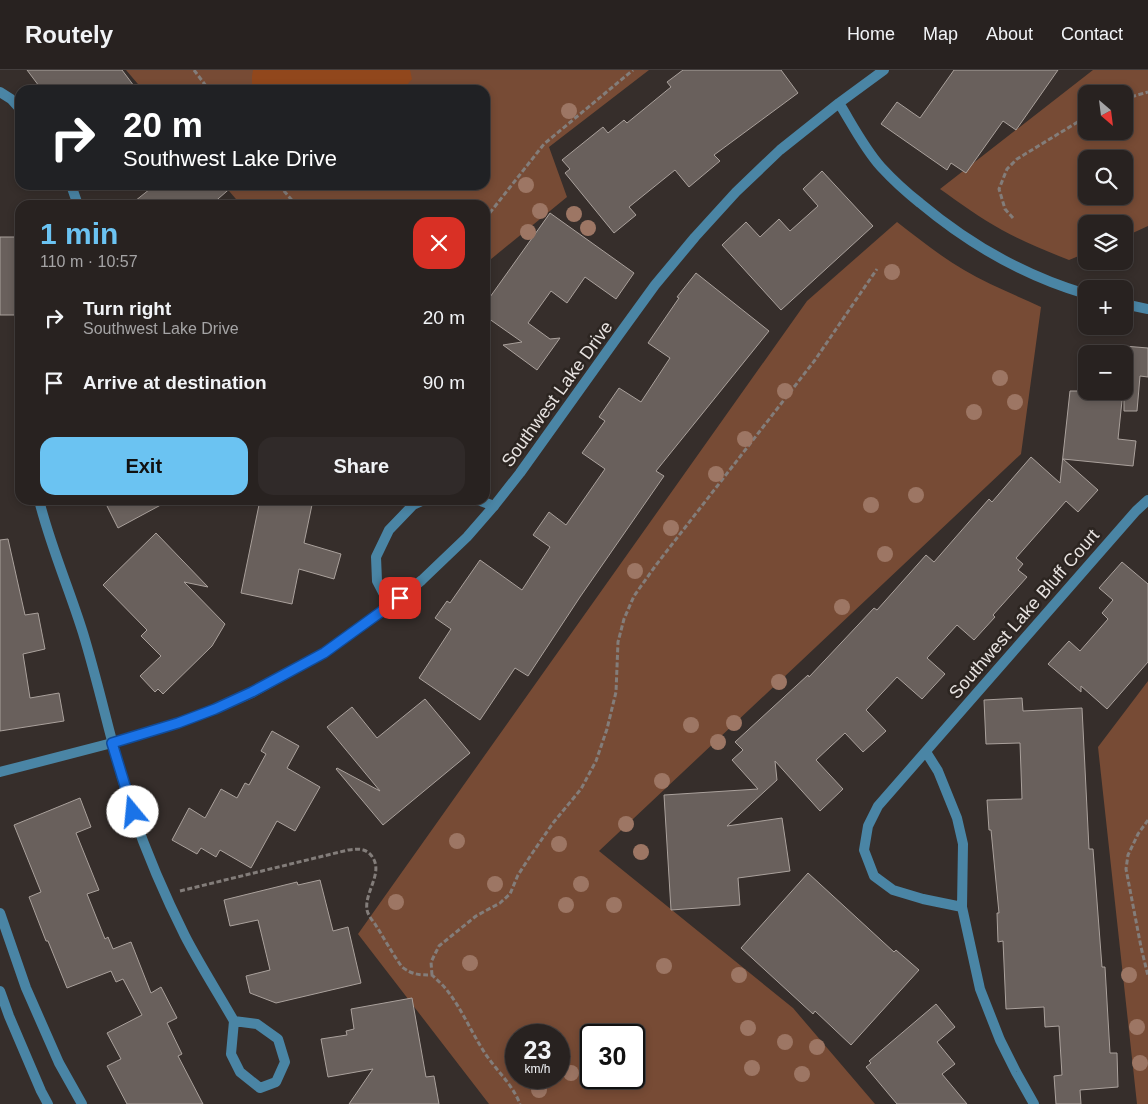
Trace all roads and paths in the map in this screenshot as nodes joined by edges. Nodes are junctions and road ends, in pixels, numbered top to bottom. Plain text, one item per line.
1 (194, 70) edge
2 (632, 70) edge
3 (884, 70) edge
4 (205, 85) edge
5 (0, 92) edge
6 (1148, 92) edge
7 (1133, 96) edge
8 (15, 103) edge
9 (839, 103) junction
10 (1078, 122) edge
11 (283, 190) edge
12 (292, 200) edge
13 (490, 213) edge
14 (1013, 218) dead end
15 (877, 269) dead end
16 (1078, 291) edge
17 (1133, 306) edge
18 (1148, 309) edge
19 (1148, 500) edge
20 (490, 504) edge
21 (40, 505) edge
22 (412, 505) edge
23 (494, 506) junction
24 (390, 606) junction
25 (112, 743) junction
26 (926, 752) junction
27 (0, 772) edge
28 (1148, 820) edge
29 (180, 891) dead end
30 (962, 907) junction
31 (0, 913) edge
32 (432, 975) junction
33 (1148, 976) edge
34 (0, 991) edge
35 (234, 1021) junction
36 (48, 1104) edge
37 (82, 1104) edge
38 (520, 1104) edge
39 (1034, 1104) edge

1 - 4 path
2 - 13 path
3 - 9 street, Southwest Lake Drive
5 - 8 street
6 - 7 path
9 - 16 street
9 - 23 street, Southwest Lake Drive
10 - 14 path
11 - 12 path
15 - 32 path
17 - 18 street
19 - 26 street, Southwest Lake Bluff Court
20 - 23 street
21 - 25 street
22 - 24 street
23 - 24 street, Southwest Lake Drive
24 - 25 street, Southwest Lake Drive
25 - 27 street, Southwest Lake Drive
25 - 35 street
26 - 30 street
26 - 30 street, Southwest Lake Bluff Court
28 - 33 path
29 - 32 path
30 - 39 street
31 - 37 street
32 - 38 path
34 - 36 street
35 - 35 street

